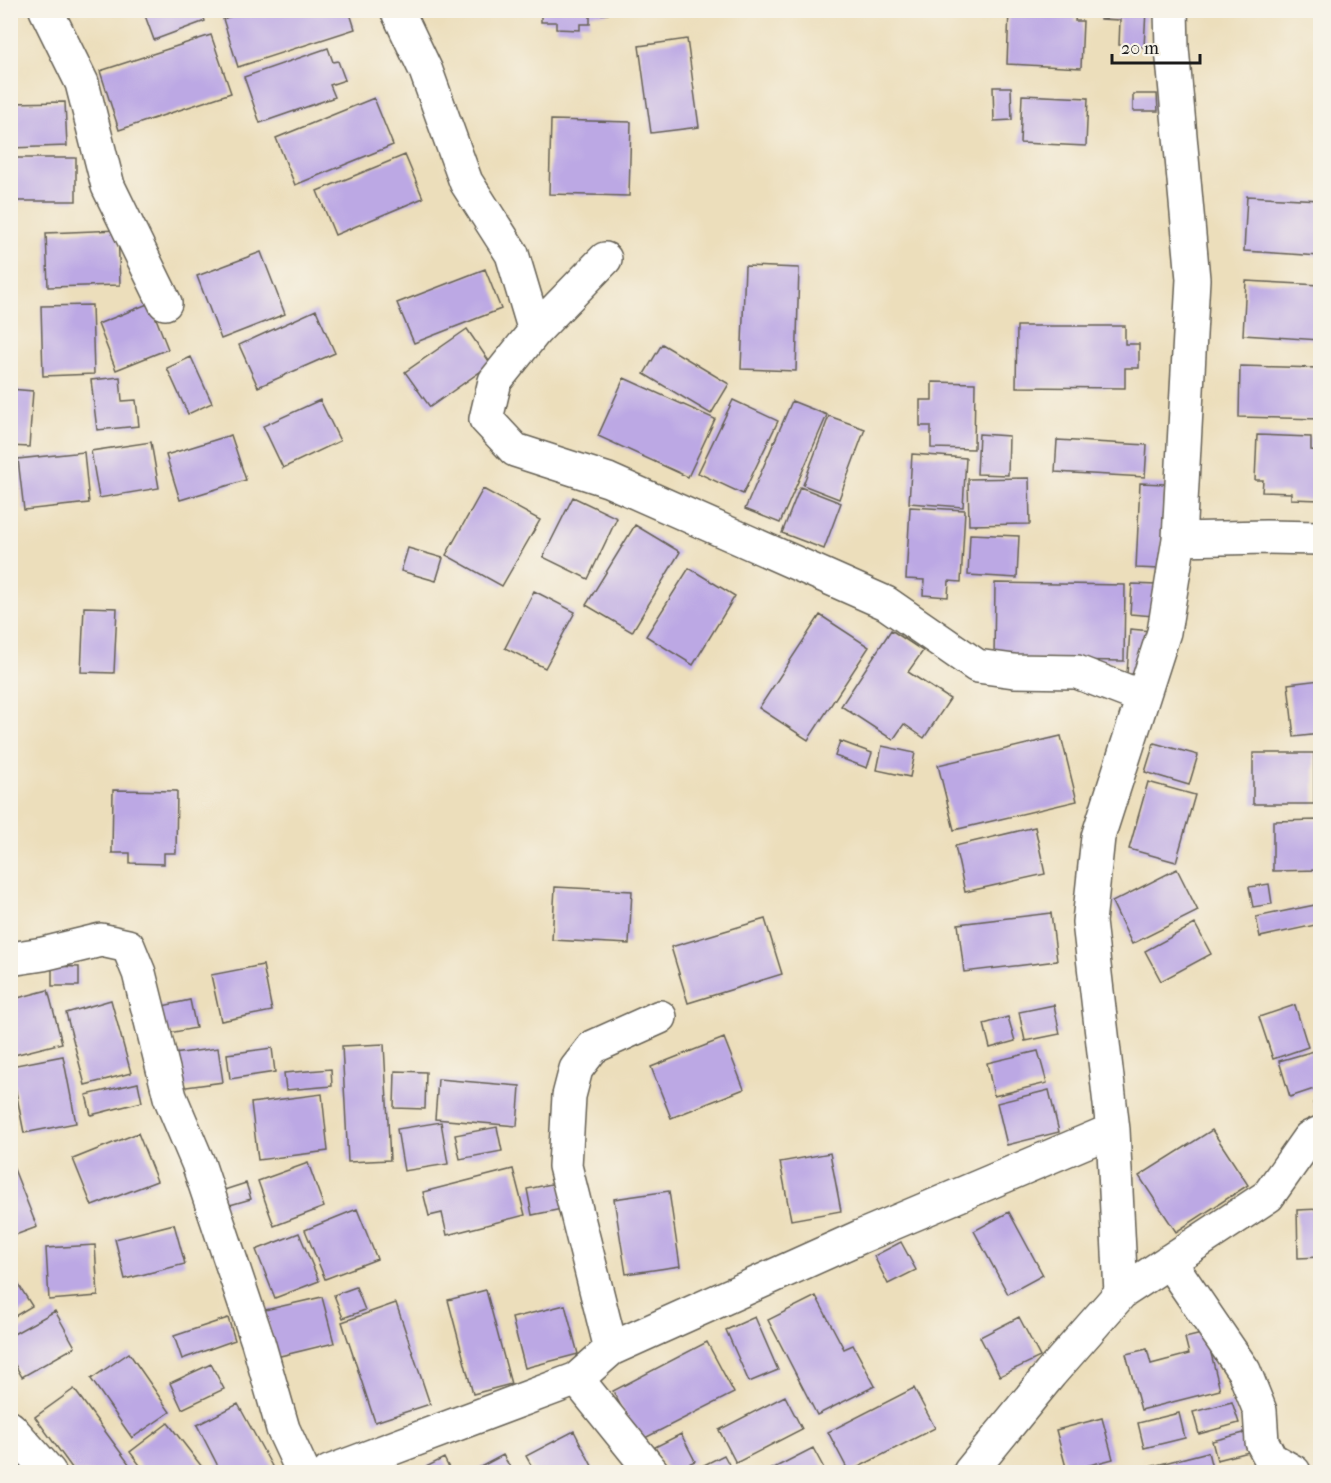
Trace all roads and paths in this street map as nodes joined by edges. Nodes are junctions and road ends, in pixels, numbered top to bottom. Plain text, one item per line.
1 (46, 10) edge
2 (397, 10) edge
3 (1171, 10) edge
4 (604, 259) dead end
5 (165, 303) dead end
6 (535, 331) junction
7 (1320, 538) edge
8 (1179, 539) junction
9 (1142, 697) junction
10 (10, 959) edge
11 (660, 1017) dead end
12 (1113, 1130) junction
13 (1320, 1133) edge
14 (1169, 1261) junction
15 (1121, 1293) junction
16 (611, 1349) junction
17 (577, 1379) junction
18 (10, 1428) edge
19 (49, 1473) edge
20 (303, 1473) edge
21 (329, 1473) edge
22 (652, 1473) edge
23 (970, 1473) edge
24 (1294, 1473) edge

1 - 5 street
2 - 6 street
3 - 8 street
4 - 6 street
6 - 9 street
7 - 8 street
8 - 9 street
9 - 12 street
10 - 20 street
11 - 16 street
12 - 15 street
12 - 16 street
13 - 14 street
14 - 15 street
14 - 24 street
15 - 23 street
16 - 17 street
17 - 21 street
17 - 22 street
18 - 19 street

